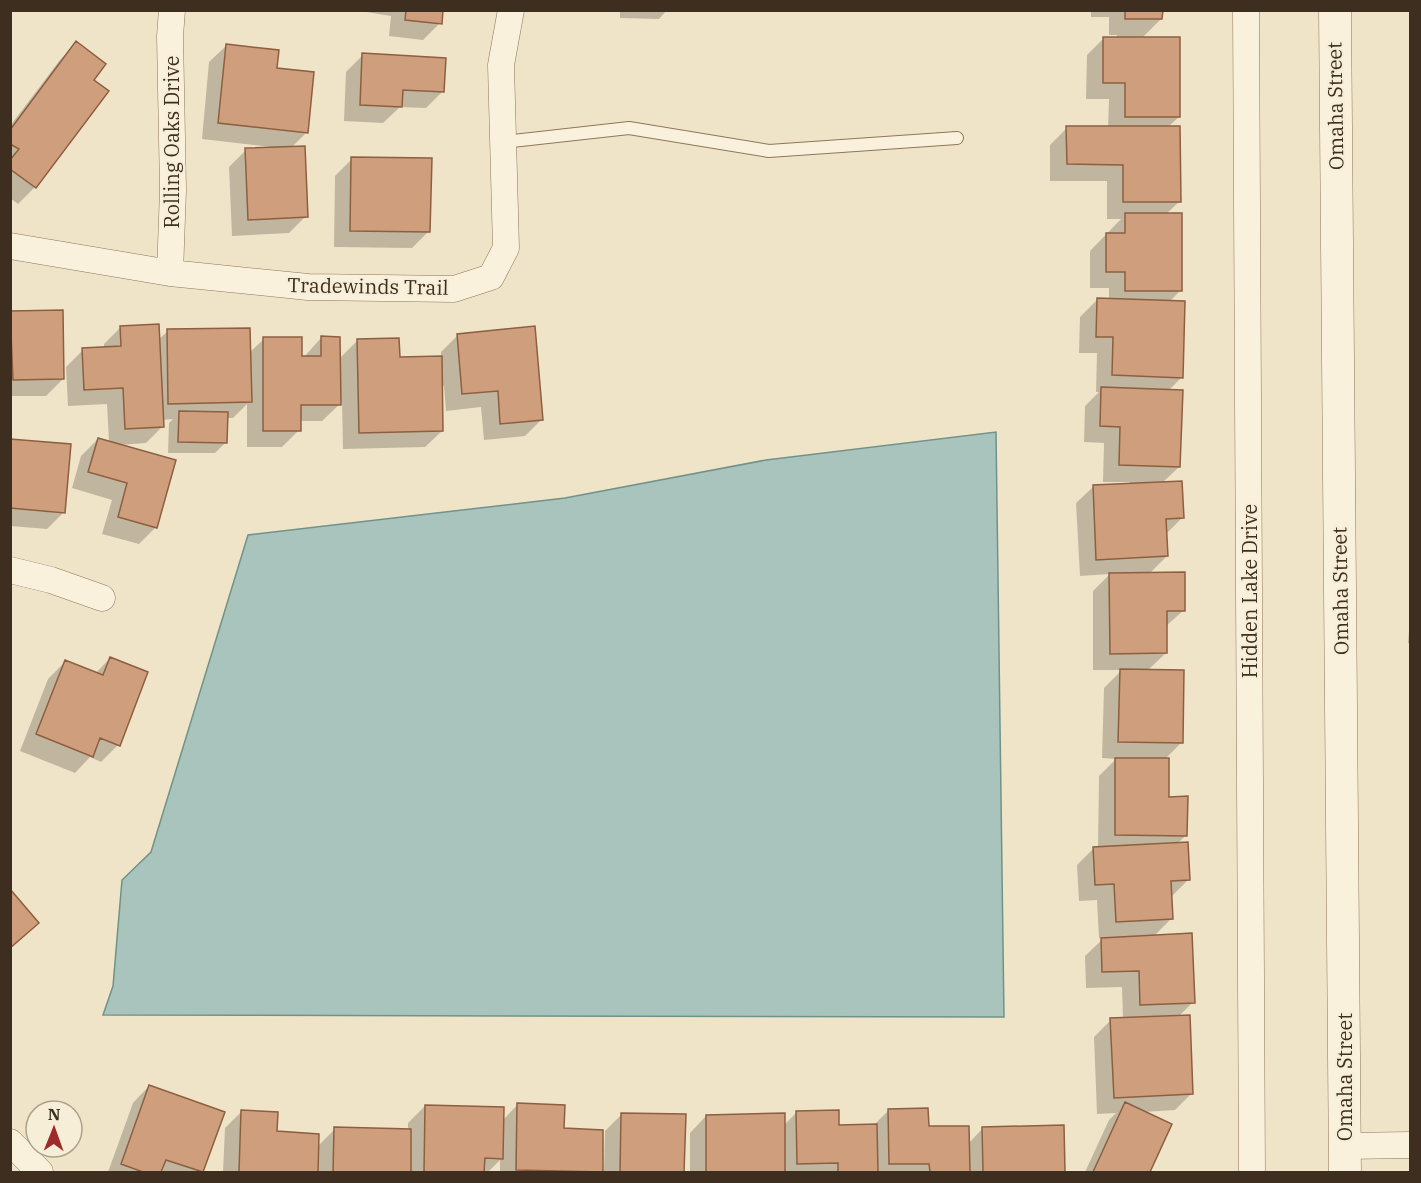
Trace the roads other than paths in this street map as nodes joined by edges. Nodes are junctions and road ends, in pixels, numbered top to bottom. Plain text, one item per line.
1 (172, 10) edge
2 (511, 10) edge
3 (1246, 10) edge
4 (1335, 10) edge
5 (957, 138) dead end
6 (503, 142) junction
7 (10, 246) edge
8 (170, 273) junction
9 (10, 570) edge
10 (102, 598) dead end
11 (10, 1142) edge
12 (1410, 1145) edge
13 (1345, 1159) edge
14 (40, 1173) edge
15 (1252, 1173) edge

1 - 8 street, Rolling Oaks Drive
2 - 6 street, Tradewinds Trail
3 - 15 street, Hidden Lake Drive
4 - 13 street, Omaha Street
5 - 6 lane
6 - 8 street, Tradewinds Trail
7 - 8 street, Tradewinds Trail
9 - 10 street
11 - 14 street
12 - 13 street

